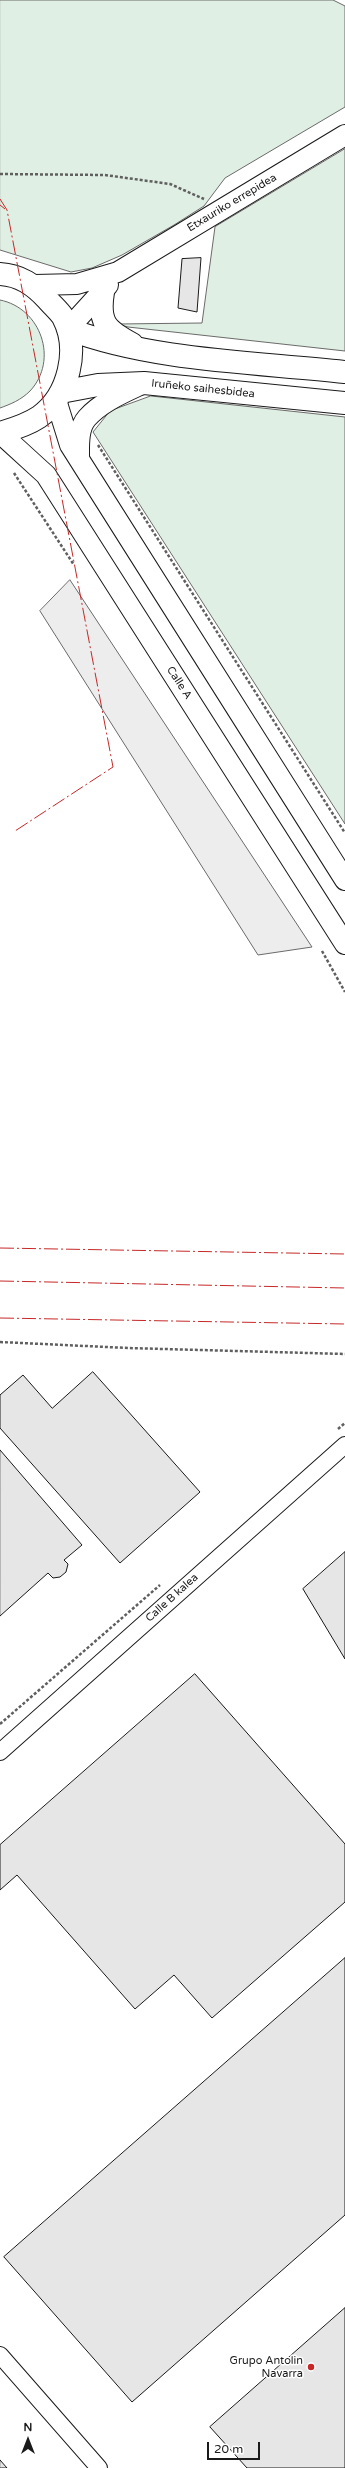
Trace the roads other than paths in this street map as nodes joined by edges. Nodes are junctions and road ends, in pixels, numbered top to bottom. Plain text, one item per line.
1 (345, 135) edge
2 (118, 272) junction
3 (0, 274) edge
4 (35, 285) junction
5 (103, 292) junction
6 (68, 330) junction
7 (146, 352) junction
8 (345, 372) edge
9 (144, 383) junction
10 (58, 396) junction
11 (345, 404) edge
12 (0, 433) edge
13 (78, 457) junction
14 (345, 880) edge
15 (345, 944) edge
16 (345, 1445) edge
17 (0, 1752) edge
18 (0, 2354) edge
19 (99, 2468) edge

1 - 2 street, Etxauriko errepidea
2 - 4 street, Etxauriko errepidea
2 - 5 street, Etxauriko errepidea
3 - 4 highway
4 - 6 highway
5 - 6 street, Etxauriko errepidea
5 - 7 highway
6 - 7 highway
6 - 10 highway
7 - 8 highway
9 - 10 highway, Iruñeko saihesbidea
9 - 11 highway, Iruñeko saihesbidea
9 - 13 street
10 - 12 highway
10 - 13 street
12 - 15 street, Calle A
13 - 14 street
16 - 17 street, Calle B kalea
18 - 19 street

